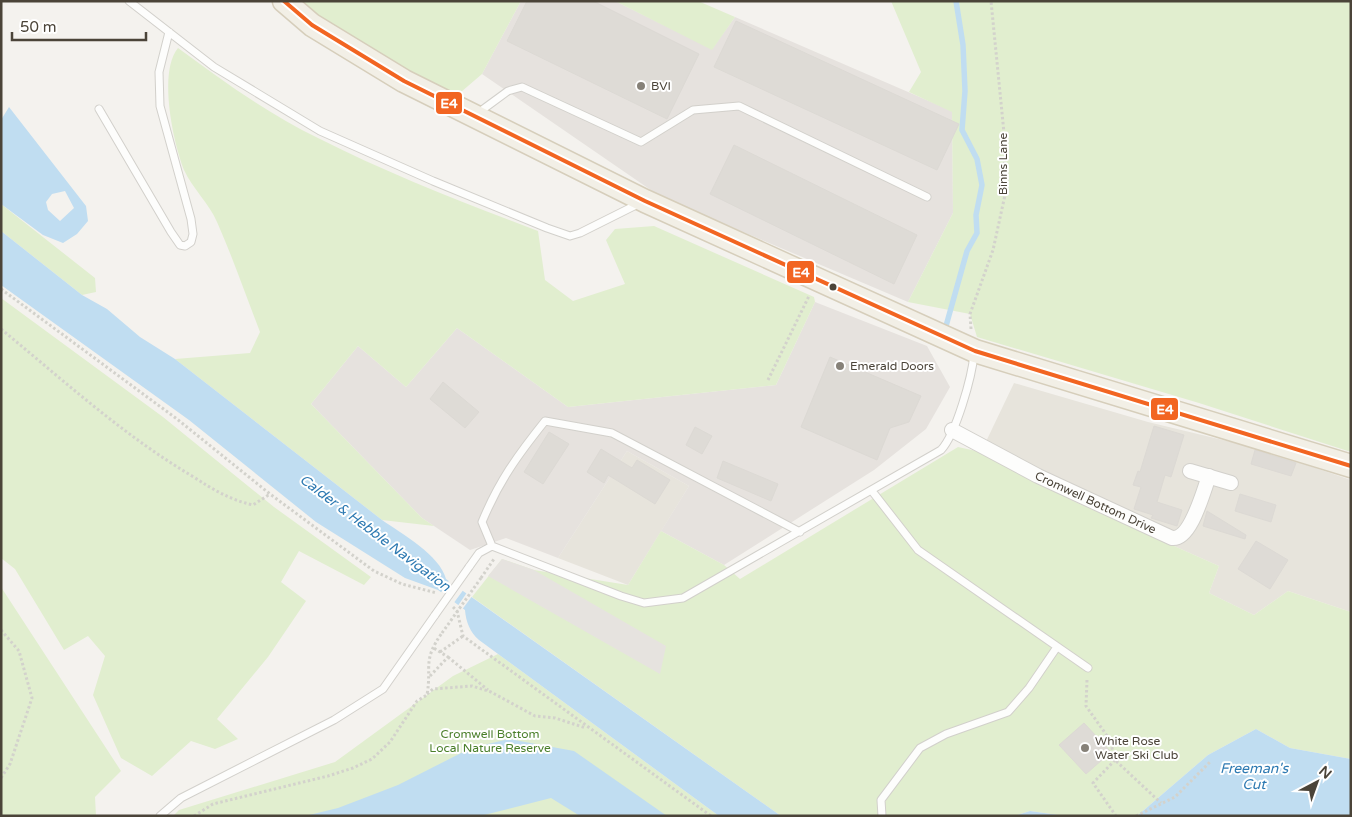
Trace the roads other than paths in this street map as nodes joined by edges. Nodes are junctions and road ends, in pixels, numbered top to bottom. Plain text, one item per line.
1 (129, 1) edge
2 (284, 1) edge
3 (169, 32) junction
4 (99, 109) dead end
5 (474, 116) junction
6 (927, 198) dead end
7 (645, 201) junction
8 (975, 351) junction
9 (952, 430) junction
10 (1351, 466) edge
11 (1190, 471) dead end
12 (1209, 476) junction
13 (1231, 483) dead end
14 (872, 491) junction
15 (800, 532) junction
16 (492, 546) junction
17 (1057, 647) junction
18 (1088, 668) road end
19 (160, 816) edge
20 (882, 816) edge

1 - 3 lane
2 - 5 main road
3 - 4 lane
3 - 7 lane
5 - 6 lane
5 - 7 main road
7 - 8 main road
8 - 9 lane
8 - 10 main road
9 - 12 street, Cromwell Bottom Drive
9 - 14 lane
11 - 12 street
12 - 13 street
14 - 15 lane
14 - 17 lane
15 - 16 lane
15 - 16 lane
16 - 19 lane, bridge
17 - 18 lane
17 - 20 lane

